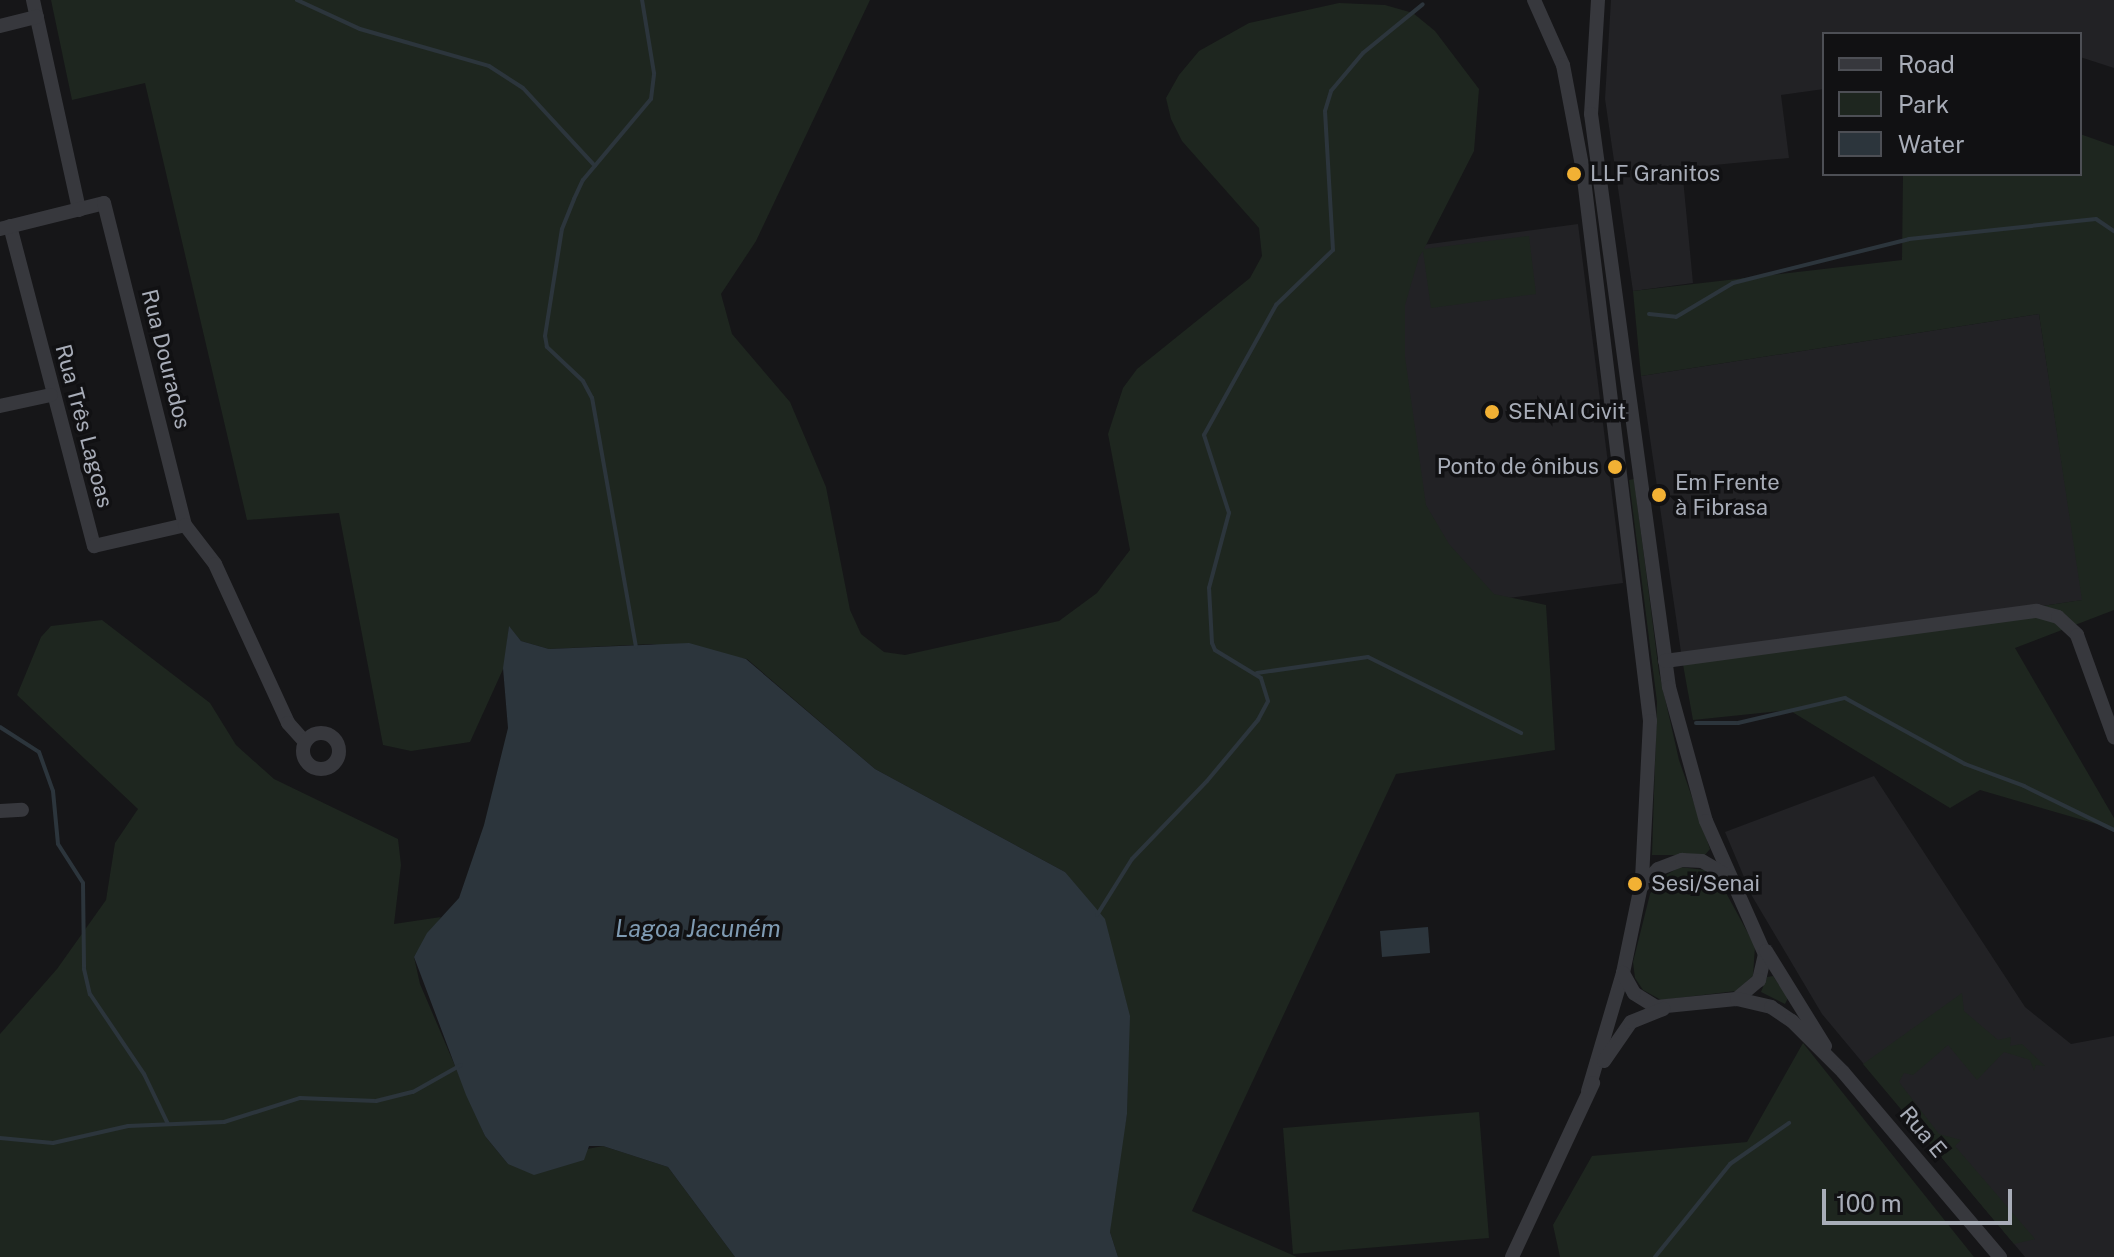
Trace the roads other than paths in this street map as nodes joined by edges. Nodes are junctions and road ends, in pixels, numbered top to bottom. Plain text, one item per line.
1 (33, 0) edge
2 (1534, 0) edge
3 (1598, 0) edge
4 (37, 17) junction
5 (0, 26) edge
6 (79, 210) junction
7 (5, 228) edge
8 (51, 395) junction
9 (0, 406) edge
10 (185, 525) junction
11 (1665, 661) junction
12 (2114, 737) edge
13 (305, 742) dead end
14 (22, 810) dead end
15 (0, 811) edge
16 (1728, 876) junction
17 (1640, 888) junction
18 (1763, 946) junction
19 (1623, 973) junction
20 (1736, 999) junction
21 (1665, 1008) junction
22 (1843, 1072) junction
23 (1588, 1091) junction
24 (1515, 1254) edge
25 (2000, 1257) edge

1 - 4 street
2 - 17 street
3 - 11 street
4 - 5 street
4 - 6 street
6 - 7 street
6 - 10 street, Rua Dourados
7 - 8 street, Rua Três Lagoas
8 - 9 street
8 - 10 street, Rua Três Lagoas
10 - 13 street
11 - 12 street
11 - 16 street
14 - 15 street
16 - 17 street
16 - 18 street
17 - 19 street
18 - 20 street
18 - 22 street, Rua E
19 - 21 street
19 - 23 street
20 - 21 street
20 - 22 street, Rua E
21 - 23 street
22 - 25 street, Rua E
23 - 24 street

